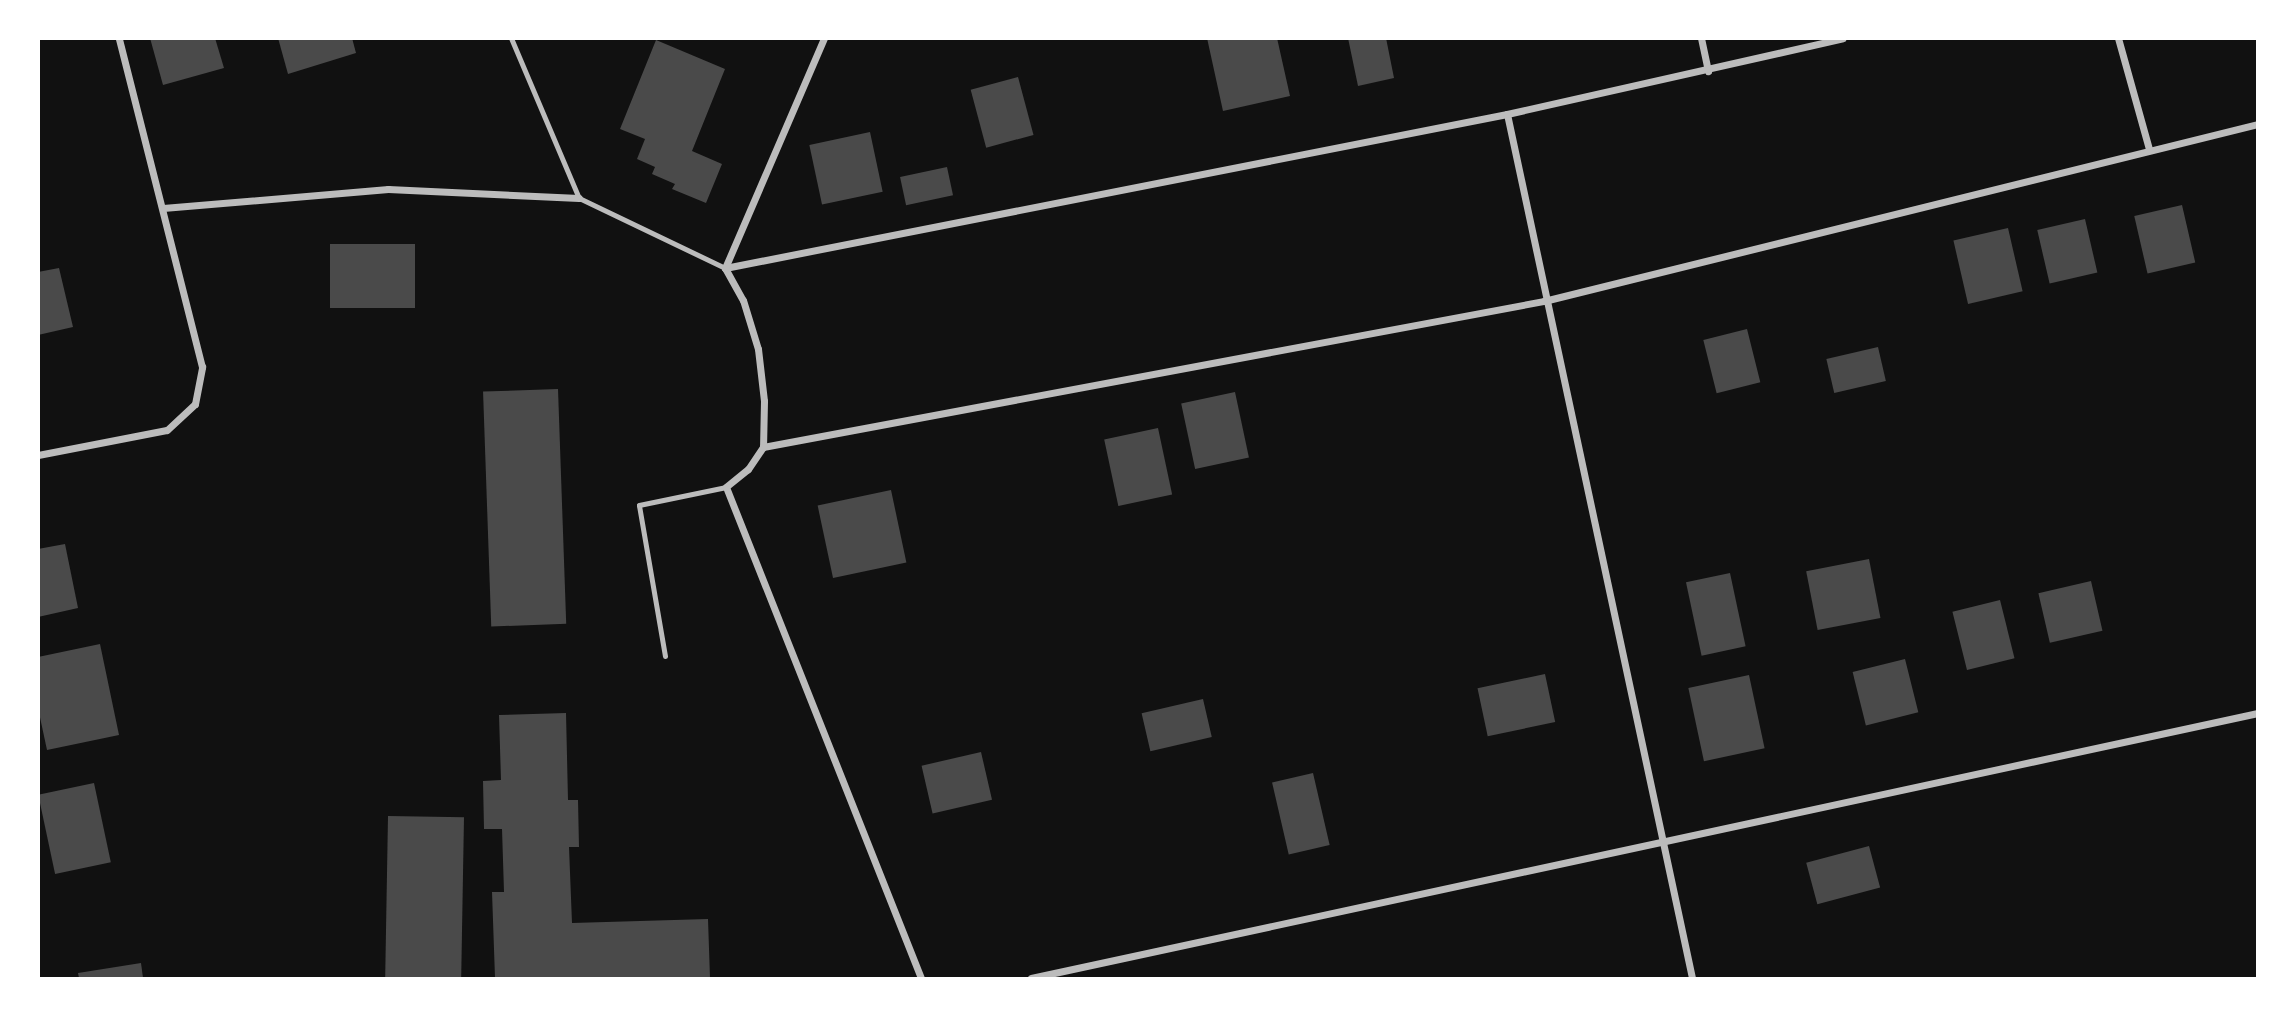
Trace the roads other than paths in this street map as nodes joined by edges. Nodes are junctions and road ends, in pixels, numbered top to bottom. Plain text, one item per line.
1 (119, 38) edge
2 (511, 38) edge
3 (824, 38) edge
4 (1701, 38) edge
5 (1843, 38) edge
6 (2118, 38) edge
7 (1708, 71) junction
8 (1507, 114) junction
9 (2258, 124) edge
10 (2148, 149) junction
11 (579, 198) junction
12 (163, 208) junction
13 (725, 268) junction
14 (1545, 301) junction
15 (762, 447) junction
16 (38, 455) edge
17 (726, 487) junction
18 (666, 656) dead end
19 (2258, 713) edge
20 (1660, 840) junction
21 (921, 978) edge
22 (1031, 978) edge
23 (1692, 978) edge

1 - 12 street
2 - 11 lane
3 - 13 street
4 - 7 street
5 - 7 street
6 - 10 street
7 - 8 street
8 - 13 street
8 - 14 street
9 - 10 street
10 - 14 street
11 - 12 street
11 - 13 lane
12 - 16 street
13 - 15 street
14 - 15 street
14 - 20 street
15 - 17 street
17 - 18 lane
17 - 21 street
19 - 20 street
20 - 22 street
20 - 23 street

